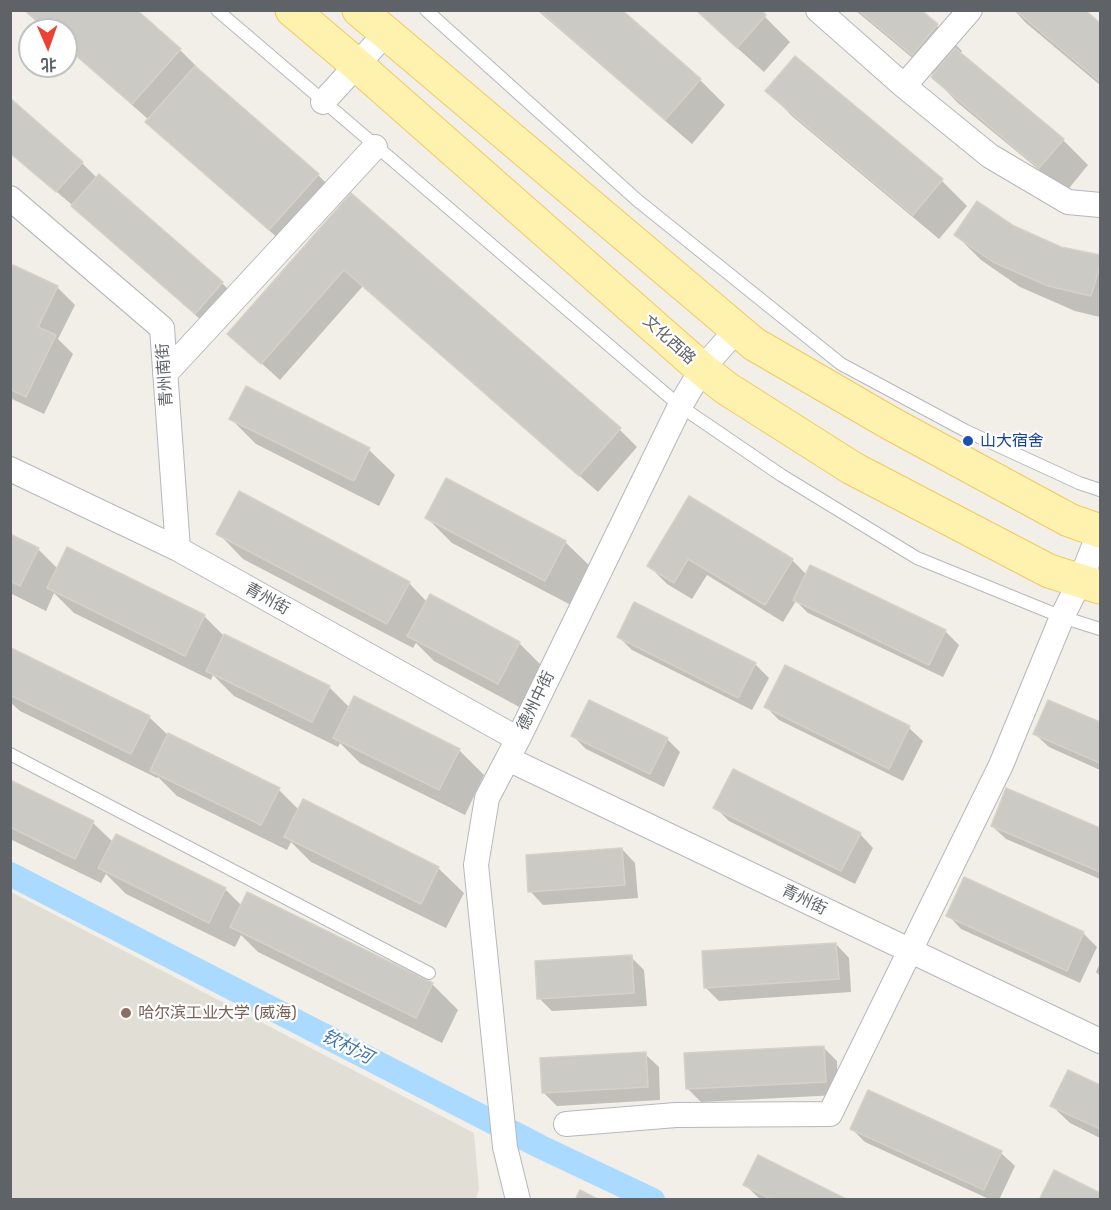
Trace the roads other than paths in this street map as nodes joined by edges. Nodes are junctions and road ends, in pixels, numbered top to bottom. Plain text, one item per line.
1 (217, 10) edge
2 (292, 10) edge
3 (359, 10) edge
4 (426, 10) edge
5 (818, 10) edge
6 (970, 10) edge
7 (386, 33) junction
8 (357, 65) junction
9 (904, 86) junction
10 (322, 102) junction
11 (375, 147) junction
12 (10, 198) edge
13 (1101, 205) edge
14 (737, 329) junction
15 (702, 369) junction
16 (165, 374) junction
17 (680, 406) junction
18 (10, 469) edge
19 (1101, 490) edge
20 (1101, 531) edge
21 (178, 549) junction
22 (1090, 584) edge
23 (1062, 617) junction
24 (1101, 629) edge
25 (513, 749) junction
26 (10, 754) edge
27 (910, 951) junction
28 (429, 973) dead end
29 (1101, 1041) edge
30 (566, 1124) dead end
31 (518, 1200) edge

1 - 10 lane
2 - 8 main road, 文化西路
3 - 7 main road
4 - 19 lane
5 - 9 street
6 - 9 street
7 - 8 street
7 - 14 main road
8 - 10 street
8 - 15 main road, 文化西路
9 - 13 street
10 - 11 lane
11 - 16 street
11 - 17 lane
12 - 16 street, 青州南街
14 - 15 street, 德州中街
14 - 20 main road
15 - 17 street, 德州中街
15 - 22 main road, 文化西路
16 - 21 street, 青州南街
17 - 23 lane
17 - 25 street, 德州中街
18 - 21 street, 青州街
20 - 22 street
21 - 25 street, 青州街
22 - 23 street
23 - 24 lane
23 - 27 street
25 - 27 street, 青州街
25 - 31 street, 德州中街
26 - 28 lane
27 - 29 street, 青州街
27 - 30 street

